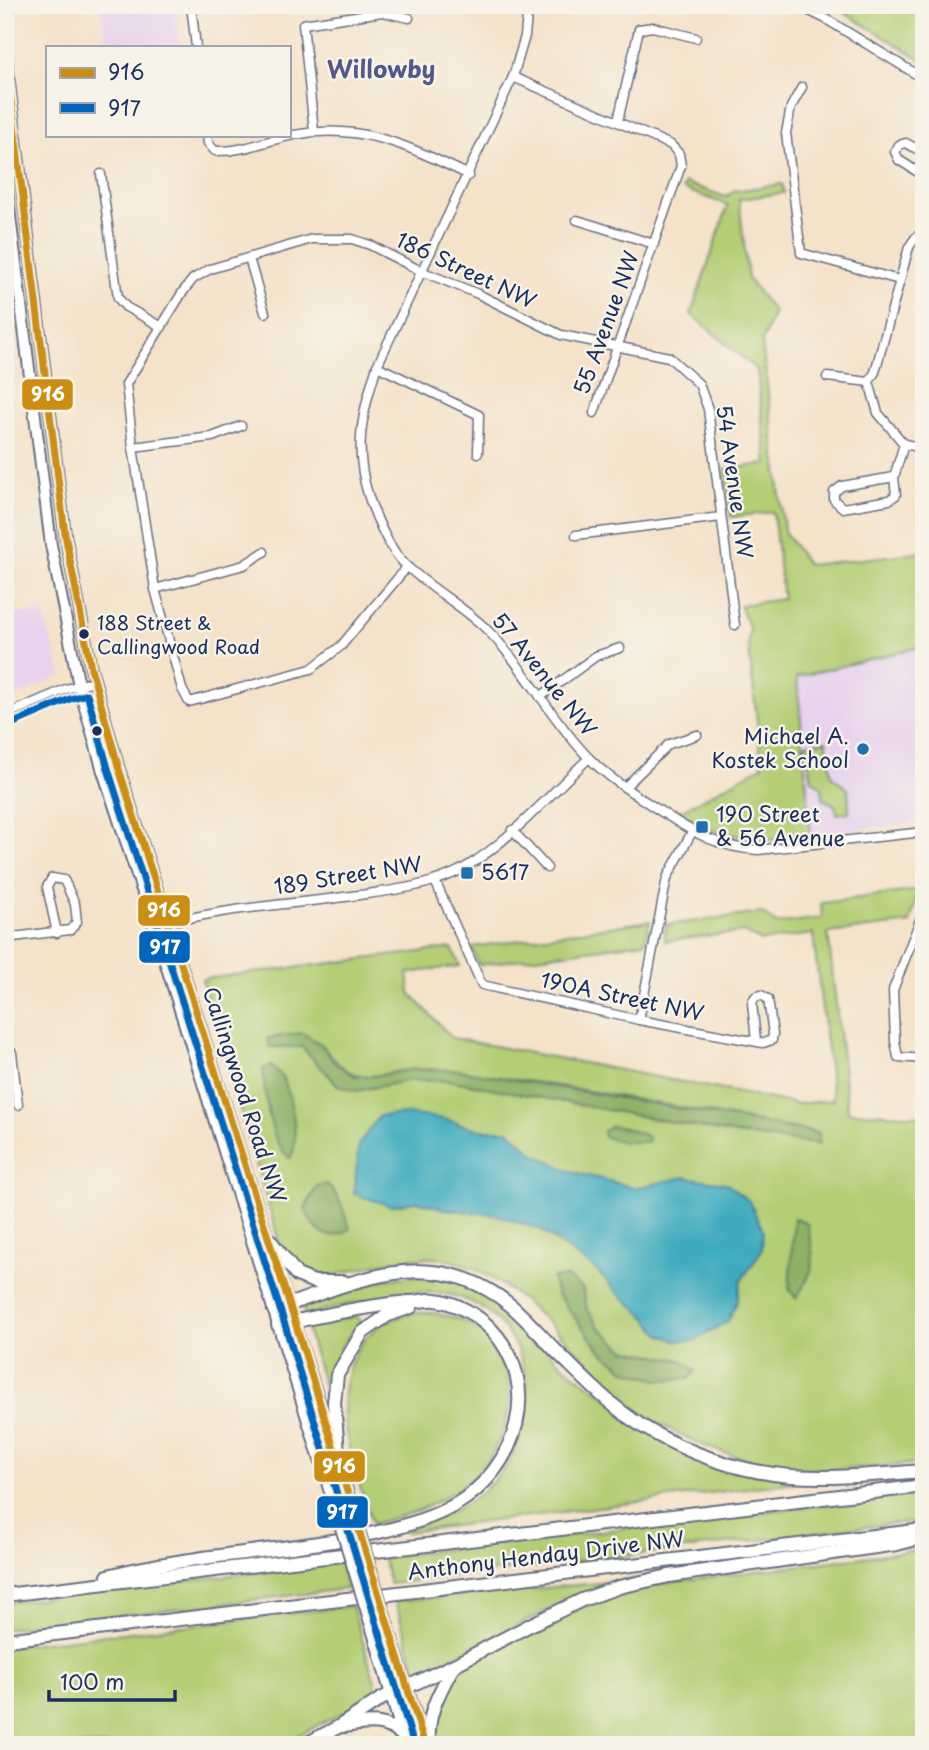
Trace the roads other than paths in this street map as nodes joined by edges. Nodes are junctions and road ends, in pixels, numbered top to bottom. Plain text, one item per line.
1 (191, 5) edge
2 (528, 5) edge
3 (797, 5) edge
4 (409, 18) dead end
5 (696, 38) dead end
6 (196, 46) edge
7 (5, 51) edge
8 (513, 77) junction
9 (924, 79) edge
10 (802, 87) dead end
11 (618, 121) junction
12 (314, 131) junction
13 (207, 136) edge
14 (924, 153) edge
15 (101, 174) dead end
16 (468, 175) junction
17 (5, 176) edge
18 (924, 176) edge
19 (577, 220) dead end
20 (924, 232) edge
21 (654, 244) junction
22 (249, 258) junction
23 (421, 271) junction
24 (900, 280) junction
25 (265, 313) dead end
26 (162, 327) junction
27 (618, 348) junction
28 (669, 357) joint
29 (377, 366) junction
30 (827, 377) dead end
31 (869, 382) junction
32 (594, 413) dead end
33 (241, 426) dead end
34 (904, 444) junction
35 (133, 447) junction
36 (924, 448) edge
37 (478, 453) dead end
38 (894, 477) junction
39 (721, 517) junction
40 (576, 535) dead end
41 (264, 552) dead end
42 (407, 568) junction
43 (155, 589) junction
44 (735, 625) dead end
45 (620, 648) dead end
46 (94, 681) junction
47 (79, 686) junction
48 (540, 697) junction
49 (5, 715) edge
50 (697, 735) dead end
51 (589, 758) junction
52 (625, 787) junction
53 (512, 830) junction
54 (692, 832) junction
55 (924, 832) edge
56 (548, 869) dead end
57 (435, 881) junction
58 (924, 910) edge
59 (169, 922) junction
60 (154, 927) junction
61 (57, 933) junction
62 (5, 938) edge
63 (639, 1020) junction
64 (756, 1040) junction
65 (5, 1052) edge
66 (924, 1059) edge
67 (18, 1105) dead end
68 (269, 1239) junction
69 (351, 1282) junction
70 (435, 1300) junction
71 (289, 1304) junction
72 (274, 1310) junction
73 (295, 1322) junction
74 (278, 1325) junction
75 (339, 1464) junction
76 (924, 1471) edge
77 (924, 1486) edge
78 (924, 1530) edge
79 (924, 1537) edge
80 (68, 1587) junction
81 (5, 1595) edge
82 (5, 1640) edge
83 (454, 1665) junction
84 (408, 1687) junction
85 (391, 1694) junction
86 (340, 1727) junction
87 (403, 1740) edge
88 (304, 1745) edge
89 (427, 1745) edge

1 - 6 street
2 - 8 street, 57 Avenue NW
3 - 9 street
4 - 12 street
5 - 11 street
7 - 46 main road, Callingwood Road NW
8 - 11 street
8 - 16 street, 57 Avenue NW
10 - 24 street
11 - 21 street, 55 Avenue NW
12 - 13 street
12 - 16 street
14 - 18 street
15 - 26 street
16 - 23 street, 57 Avenue NW
17 - 47 main road, Callingwood Road NW
19 - 21 street, 55 Avenue NW
20 - 24 street
21 - 27 street, 55 Avenue NW
22 - 23 street, 186 Street NW
22 - 25 street
22 - 26 street, 186 Street NW
23 - 27 street, 186 Street NW
23 - 29 street, 57 Avenue NW
24 - 31 street
26 - 35 street, 186 Street NW
27 - 28 street, 186 Street NW
27 - 32 street, 55 Avenue NW
28 - 39 street, 54 Avenue NW
29 - 37 street
29 - 42 street, 57 Avenue NW
30 - 31 street
31 - 34 street
33 - 35 street
34 - 36 street
34 - 38 street
35 - 43 street, 186 Street NW
38 - 38 street
39 - 40 street
39 - 44 street, 54 Avenue NW
41 - 43 street
42 - 43 street, 186 Street NW
42 - 48 street, 57 Avenue NW
45 - 48 street
46 - 47 street
46 - 59 main road, Callingwood Road NW
47 - 49 street
47 - 60 main road, Callingwood Road NW
48 - 51 street, 57 Avenue NW
50 - 52 street
51 - 52 street, 57 Avenue NW
51 - 53 street, 189 Street NW
52 - 54 street, 57 Avenue NW
53 - 56 street
53 - 57 street, 189 Street NW
54 - 55 street, 57 Avenue NW
54 - 63 street
57 - 59 street, 189 Street NW
57 - 63 street, 190A Street NW
58 - 66 street
59 - 60 street, 189 Street NW
59 - 68 main road, Callingwood Road NW
60 - 72 main road, Callingwood Road NW
61 - 61 street
61 - 62 street
63 - 64 street, 190A Street NW
64 - 64 street
65 - 67 street
68 - 69 highway
68 - 71 main road, Callingwood Road NW
69 - 71 highway
69 - 76 highway
70 - 73 highway
70 - 75 highway
70 - 80 highway
71 - 72 highway
71 - 73 main road, Callingwood Road NW
72 - 74 main road, Callingwood Road NW
73 - 74 highway
73 - 75 main road, Callingwood Road NW
74 - 85 main road, Callingwood Road NW, bridge
75 - 84 main road, Callingwood Road NW, bridge
77 - 80 highway, Anthony Henday Drive NW
78 - 82 highway, Anthony Henday Drive NW
79 - 83 highway
80 - 81 highway, Anthony Henday Drive NW
83 - 84 highway
83 - 89 highway
84 - 85 highway
84 - 89 main road, Callingwood Road NW
85 - 86 highway
85 - 87 main road, Callingwood Road NW
86 - 87 highway
86 - 88 highway

